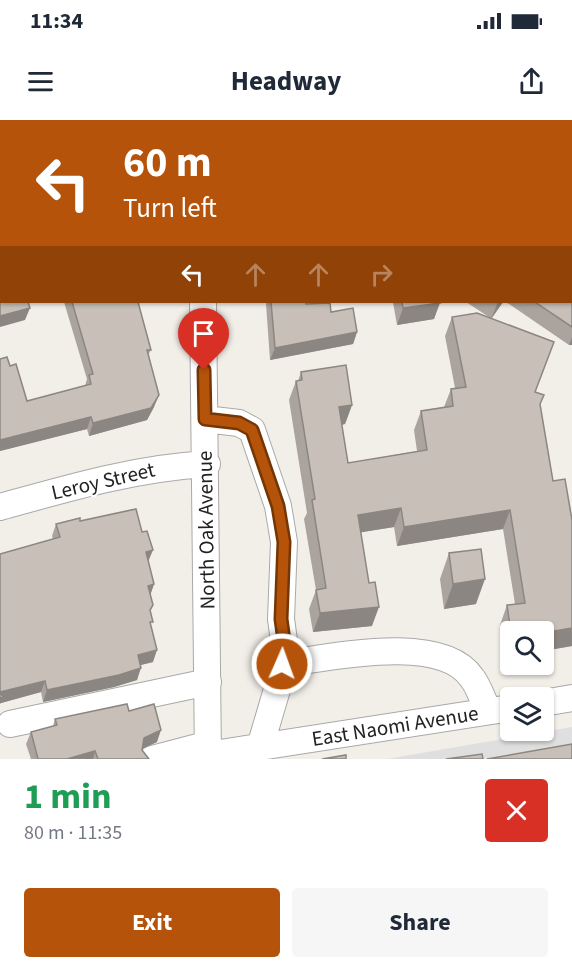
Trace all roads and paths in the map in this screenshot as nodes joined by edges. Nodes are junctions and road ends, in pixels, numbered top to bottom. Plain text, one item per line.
1 (203, 303) edge
2 (205, 419) junction
3 (207, 464) junction
4 (0, 507) edge
5 (282, 664) junction
6 (208, 682) junction
7 (572, 698) edge
8 (554, 701) edge
9 (499, 709) edge
10 (10, 724) dead end
11 (260, 747) junction
12 (208, 753) edge
13 (152, 759) edge

1 - 2 street, North Oak Avenue
2 - 3 street, North Oak Avenue
2 - 5 street
3 - 4 street, Leroy Street
3 - 6 street, North Oak Avenue
5 - 9 street
5 - 11 street
6 - 10 street
6 - 12 street, North Oak Avenue
7 - 8 street
9 - 11 street, East Naomi Avenue
11 - 12 street, East Naomi Avenue
12 - 13 street, East Naomi Avenue

